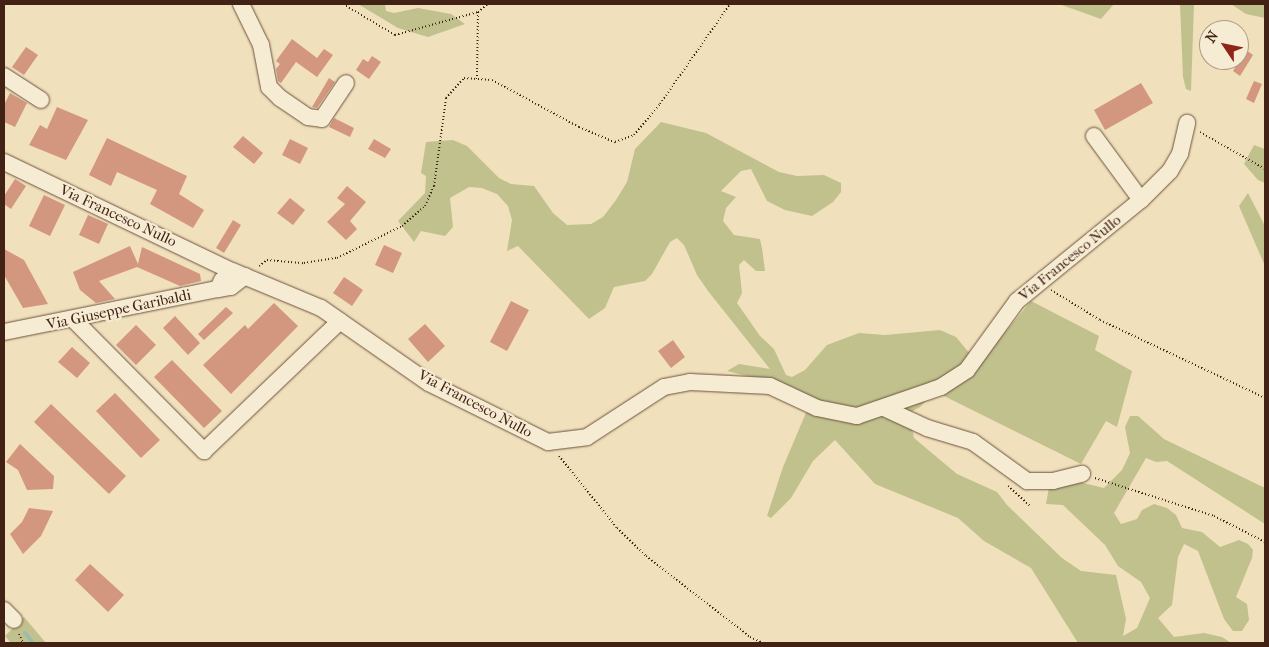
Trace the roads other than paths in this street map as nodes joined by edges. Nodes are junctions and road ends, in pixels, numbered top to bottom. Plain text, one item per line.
1 (241, 4) edge
2 (4, 76) edge
3 (346, 83) dead end
4 (41, 100) dead end
5 (1187, 123) road end
6 (1094, 136) dead end
7 (4, 162) edge
8 (1141, 200) junction
9 (222, 266) junction
10 (245, 276) junction
11 (218, 289) junction
12 (74, 320) junction
13 (340, 321) junction
14 (4, 322) edge
15 (21, 329) junction
16 (4, 332) edge
17 (884, 408) junction
18 (1082, 474) road end

1 - 3 street
2 - 4 street
5 - 8 street, Via Francesco Nullo
6 - 8 street
7 - 9 street, Via Francesco Nullo
8 - 17 street, Via Francesco Nullo
9 - 10 street, Via Francesco Nullo
9 - 11 street
10 - 11 street, Via Giuseppe Garibaldi
10 - 13 street, Via Francesco Nullo
11 - 12 street, Via Giuseppe Garibaldi
12 - 13 street
12 - 15 street, Via Giuseppe Garibaldi
13 - 17 street, Via Francesco Nullo
14 - 15 street
15 - 16 street, Via Giuseppe Garibaldi
17 - 18 street

